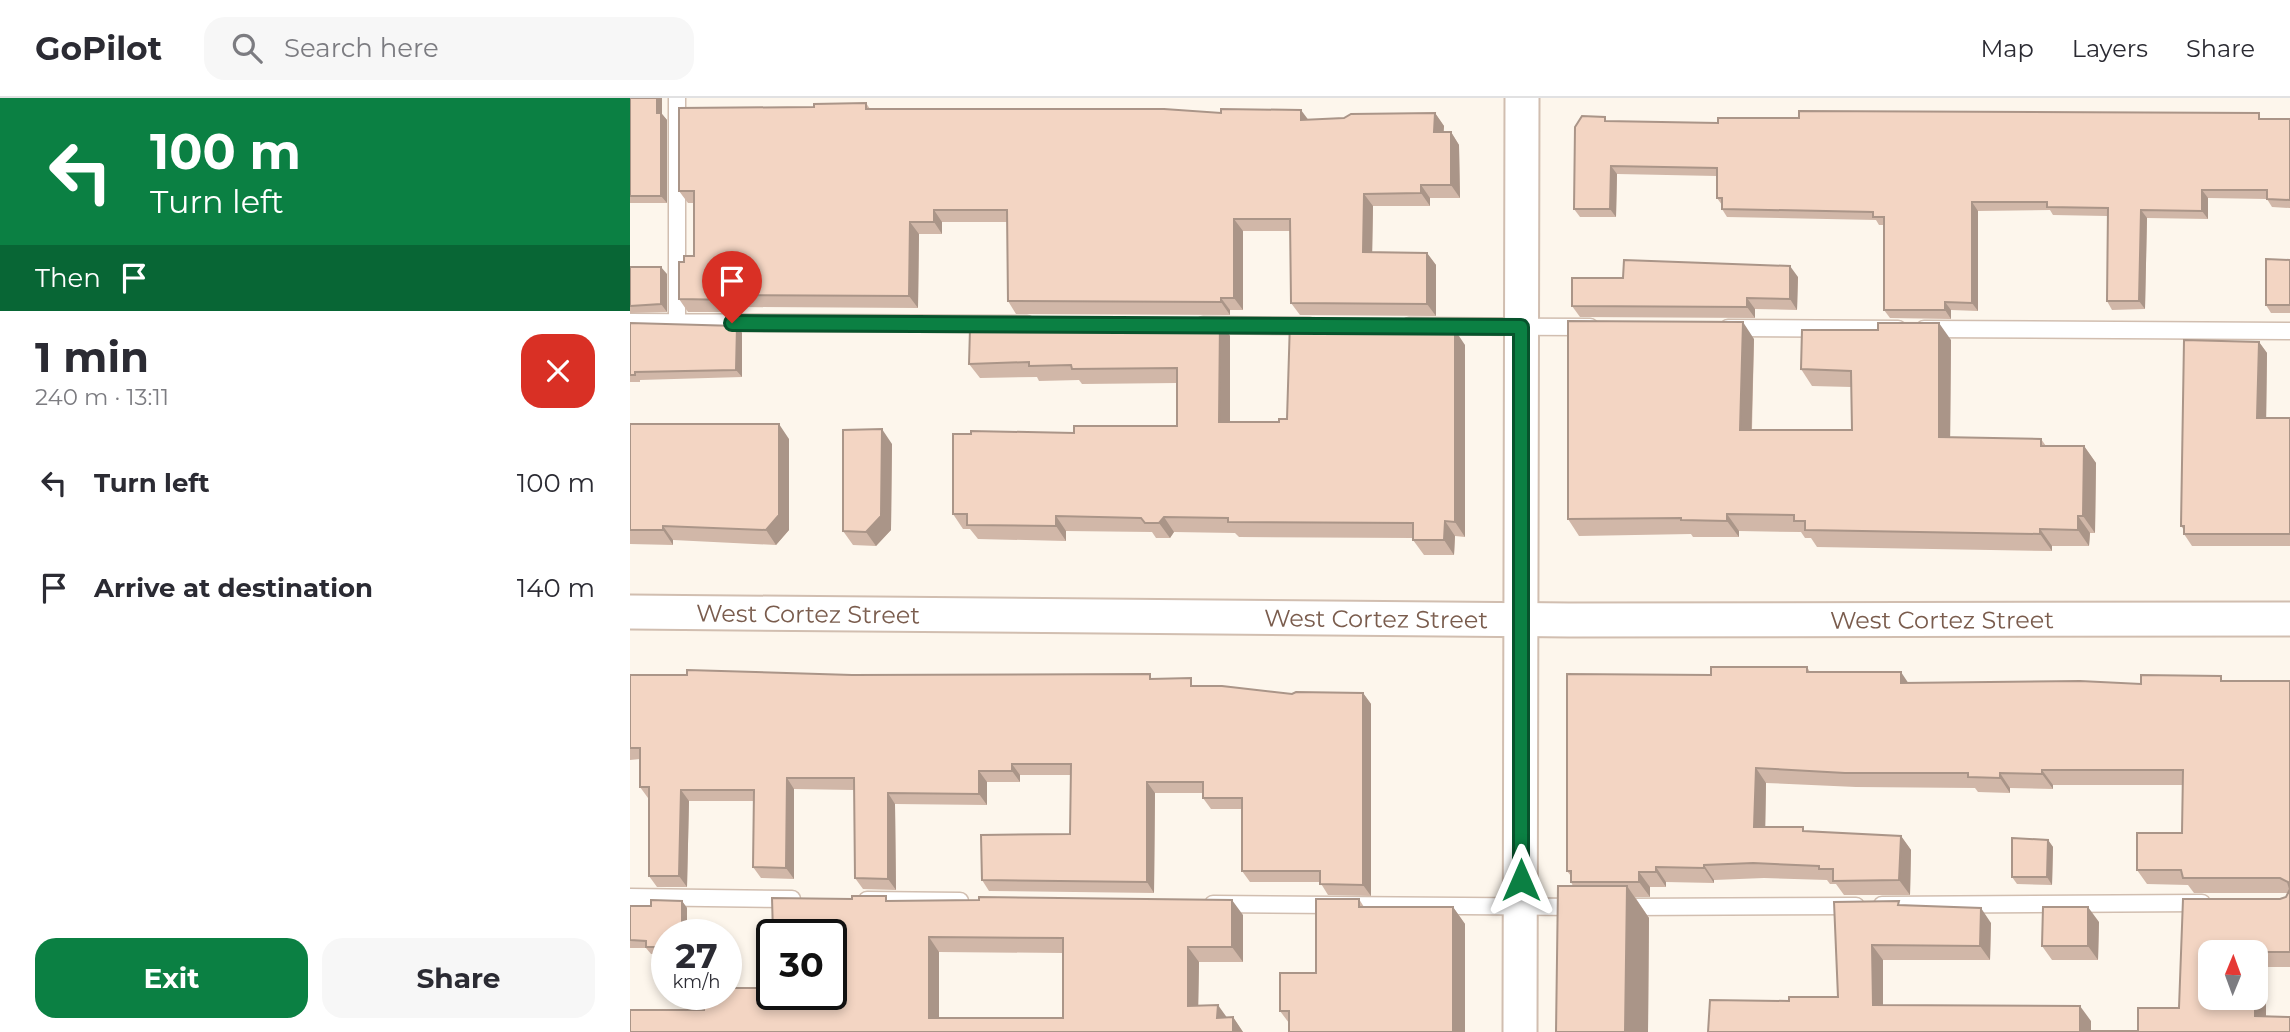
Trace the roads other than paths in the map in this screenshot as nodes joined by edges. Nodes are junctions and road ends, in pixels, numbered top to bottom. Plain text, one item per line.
1 (677, 98) edge
2 (1522, 98) edge
3 (630, 322) edge
4 (677, 323) junction
5 (1039, 324) edge
6 (1192, 325) edge
7 (1331, 326) edge
8 (1387, 326) edge
9 (1521, 327) junction
10 (1611, 327) edge
11 (1708, 328) edge
12 (2290, 331) edge
13 (630, 612) edge
14 (2290, 619) edge
15 (1521, 620) junction
16 (630, 897) edge
17 (812, 899) edge
18 (854, 900) edge
19 (980, 901) edge
20 (2221, 903) edge
21 (1189, 904) edge
22 (1521, 908) junction
23 (1520, 1032) edge

1 - 4 lane
2 - 9 street
3 - 4 lane
4 - 5 lane
6 - 7 lane
8 - 9 lane
9 - 10 lane
9 - 15 street
11 - 12 lane
13 - 15 street, West Cortez Street
14 - 15 street, West Cortez Street
15 - 22 street
16 - 17 lane
18 - 19 lane
20 - 22 lane
21 - 22 lane
22 - 23 street

